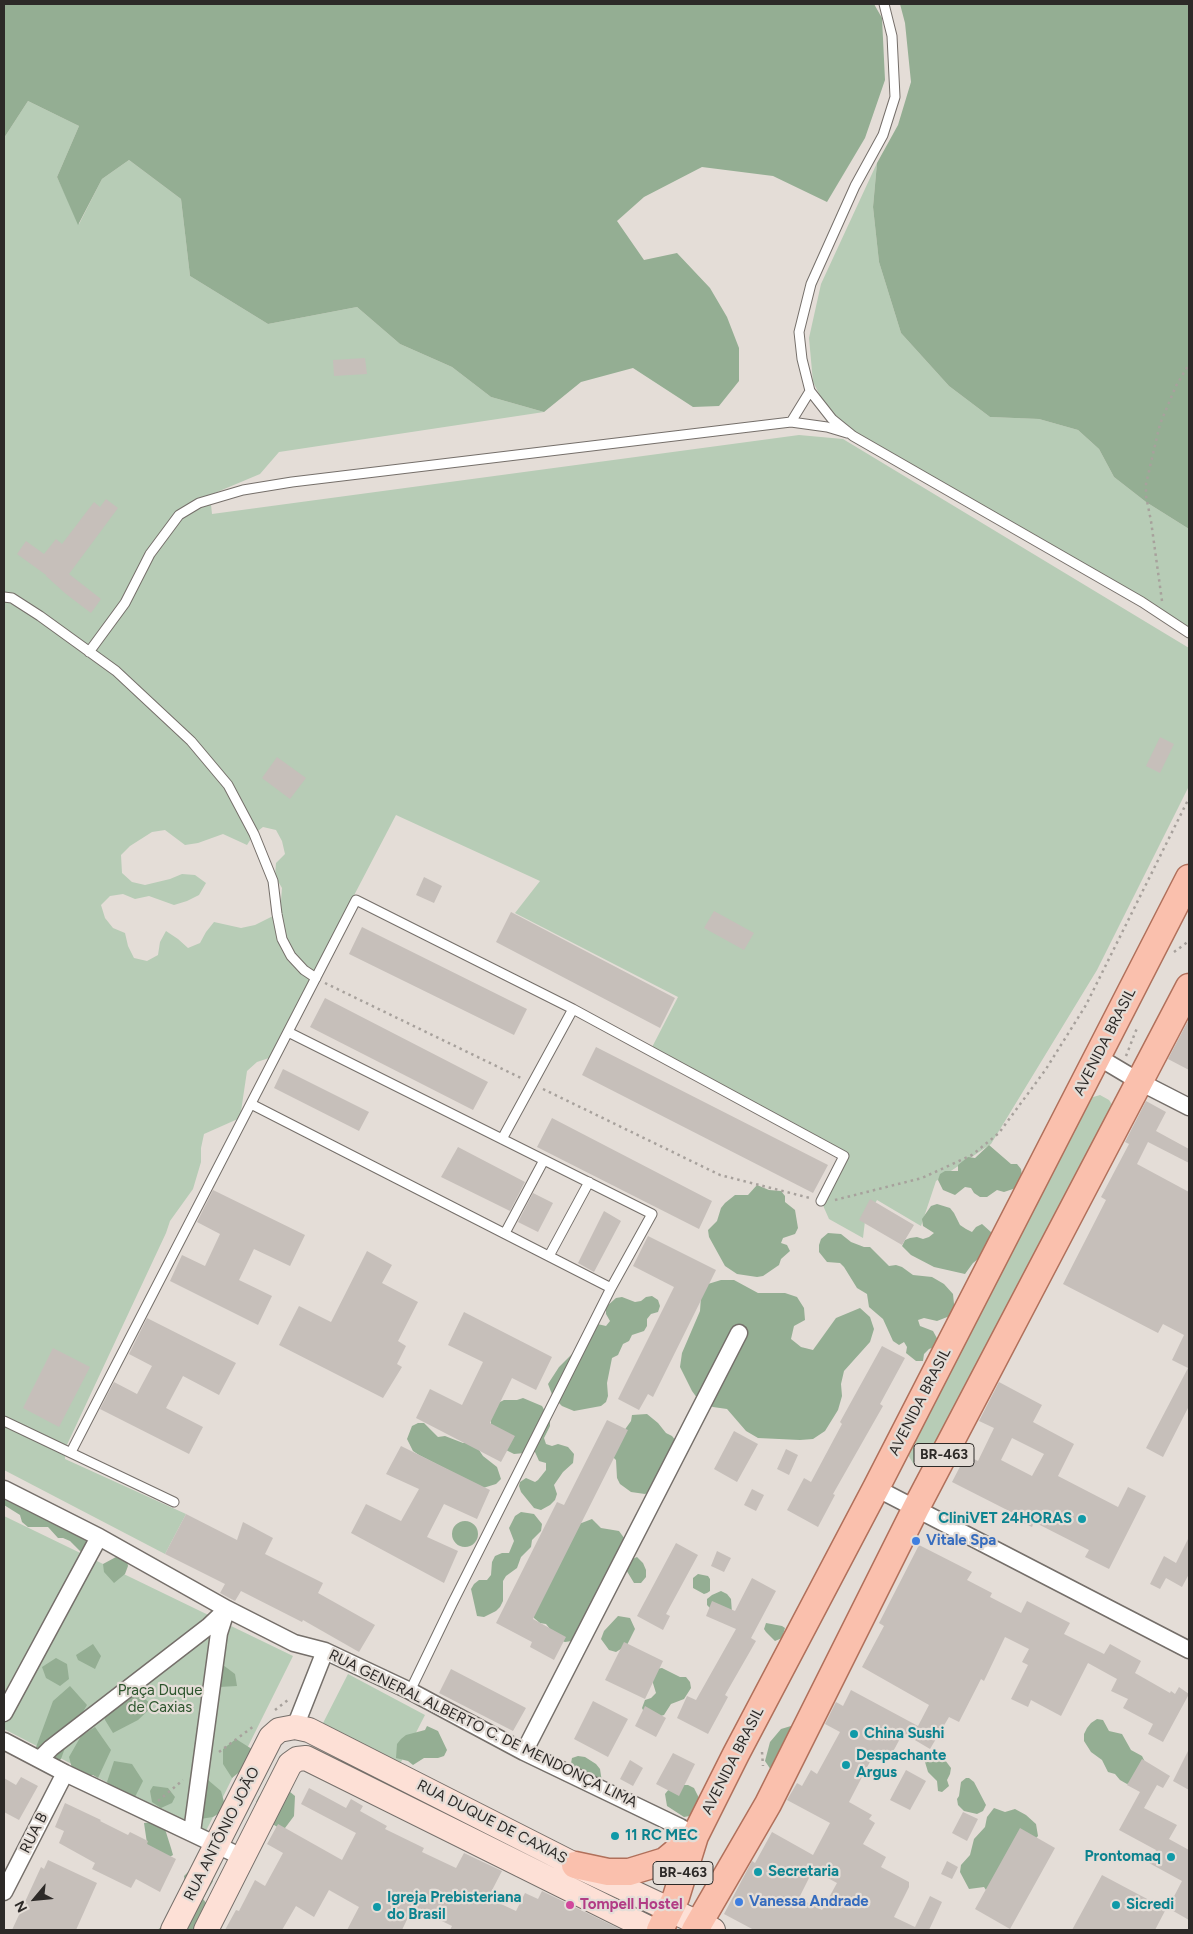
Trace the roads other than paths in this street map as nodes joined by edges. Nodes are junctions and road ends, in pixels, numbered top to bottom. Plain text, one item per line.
1 (884, 4) edge
2 (810, 391) junction
3 (791, 422) junction
4 (853, 436) junction
5 (4, 596) edge
6 (1189, 633) edge
7 (89, 652) junction
8 (1189, 878) edge
9 (316, 978) junction
10 (1189, 987) edge
11 (573, 1009) junction
12 (288, 1032) junction
13 (1098, 1057) junction
14 (1140, 1082) junction
15 (251, 1104) junction
16 (1189, 1107) edge
17 (502, 1139) junction
18 (544, 1160) junction
19 (589, 1182) junction
20 (821, 1201) road end
21 (505, 1233) junction
22 (549, 1256) junction
23 (611, 1288) junction
24 (739, 1332) dead end
25 (4, 1421) edge
26 (71, 1452) junction
27 (876, 1488) junction
28 (4, 1489) edge
29 (174, 1502) dead end
30 (916, 1508) junction
31 (99, 1537) junction
32 (227, 1609) junction
33 (1189, 1650) edge
34 (325, 1651) junction
35 (410, 1691) junction
36 (4, 1713) edge
37 (295, 1726) junction
38 (4, 1741) edge
39 (524, 1752) junction
40 (40, 1759) junction
41 (290, 1764) joint
42 (65, 1773) junction
43 (192, 1832) junction
44 (694, 1836) junction
45 (216, 1845) junction
46 (244, 1858) junction
47 (575, 1865) junction
48 (4, 1892) edge
49 (665, 1920) edge
50 (702, 1928) edge
51 (173, 1930) edge
52 (206, 1930) edge
53 (652, 1930) edge

1 - 2 lane
2 - 3 lane
2 - 4 lane
3 - 4 lane
3 - 7 lane
4 - 6 lane
5 - 7 lane
7 - 9 lane
8 - 13 main road, AVENIDA BRASIL / BR-463
9 - 11 lane
9 - 12 lane
10 - 14 main road, BR-463
11 - 17 lane
11 - 20 lane
12 - 15 lane
12 - 17 lane
13 - 14 street
13 - 27 main road, AVENIDA BRASIL / BR-463
14 - 16 street
14 - 30 main road, BR-463
15 - 21 lane
15 - 26 lane
17 - 18 lane
18 - 19 lane
18 - 21 lane
19 - 22 lane
19 - 23 lane
21 - 22 lane
22 - 23 lane
23 - 35 lane
24 - 39 street
25 - 26 lane
26 - 29 lane
27 - 30 street
27 - 44 main road, AVENIDA BRASIL / BR-463
28 - 31 street, RUA GENERAL ALBERTO C. DE MENDONÇA LIMA
30 - 33 street
30 - 50 main road, BR-463
31 - 32 street, RUA GENERAL ALBERTO C. DE MENDONÇA LIMA
31 - 36 street
32 - 34 street, RUA GENERAL ALBERTO C. DE MENDONÇA LIMA
32 - 40 street
32 - 43 street
34 - 35 street, RUA GENERAL ALBERTO C. DE MENDONÇA LIMA
34 - 37 street
35 - 39 street, RUA GENERAL ALBERTO C. DE MENDONÇA LIMA
37 - 45 main road, RUA ANTÔNIO JOÃO
37 - 47 main road, RUA DUQUE DE CAXIAS
38 - 40 street
39 - 44 street, RUA GENERAL ALBERTO C. DE MENDONÇA LIMA
40 - 42 street
41 - 46 main road, RUA ANTÔNIO JOÃO
41 - 53 main road, RUA DUQUE DE CAXIAS
42 - 43 street
42 - 48 street, RUA B
43 - 45 street
44 - 47 main road
44 - 49 main road, AVENIDA BRASIL / BR-463
45 - 46 street
45 - 51 main road, RUA ANTÔNIO JOÃO
46 - 52 main road, RUA ANTÔNIO JOÃO
47 - 49 main road, RUA DUQUE DE CAXIAS
49 - 50 main road, RUA DUQUE DE CAXIAS

